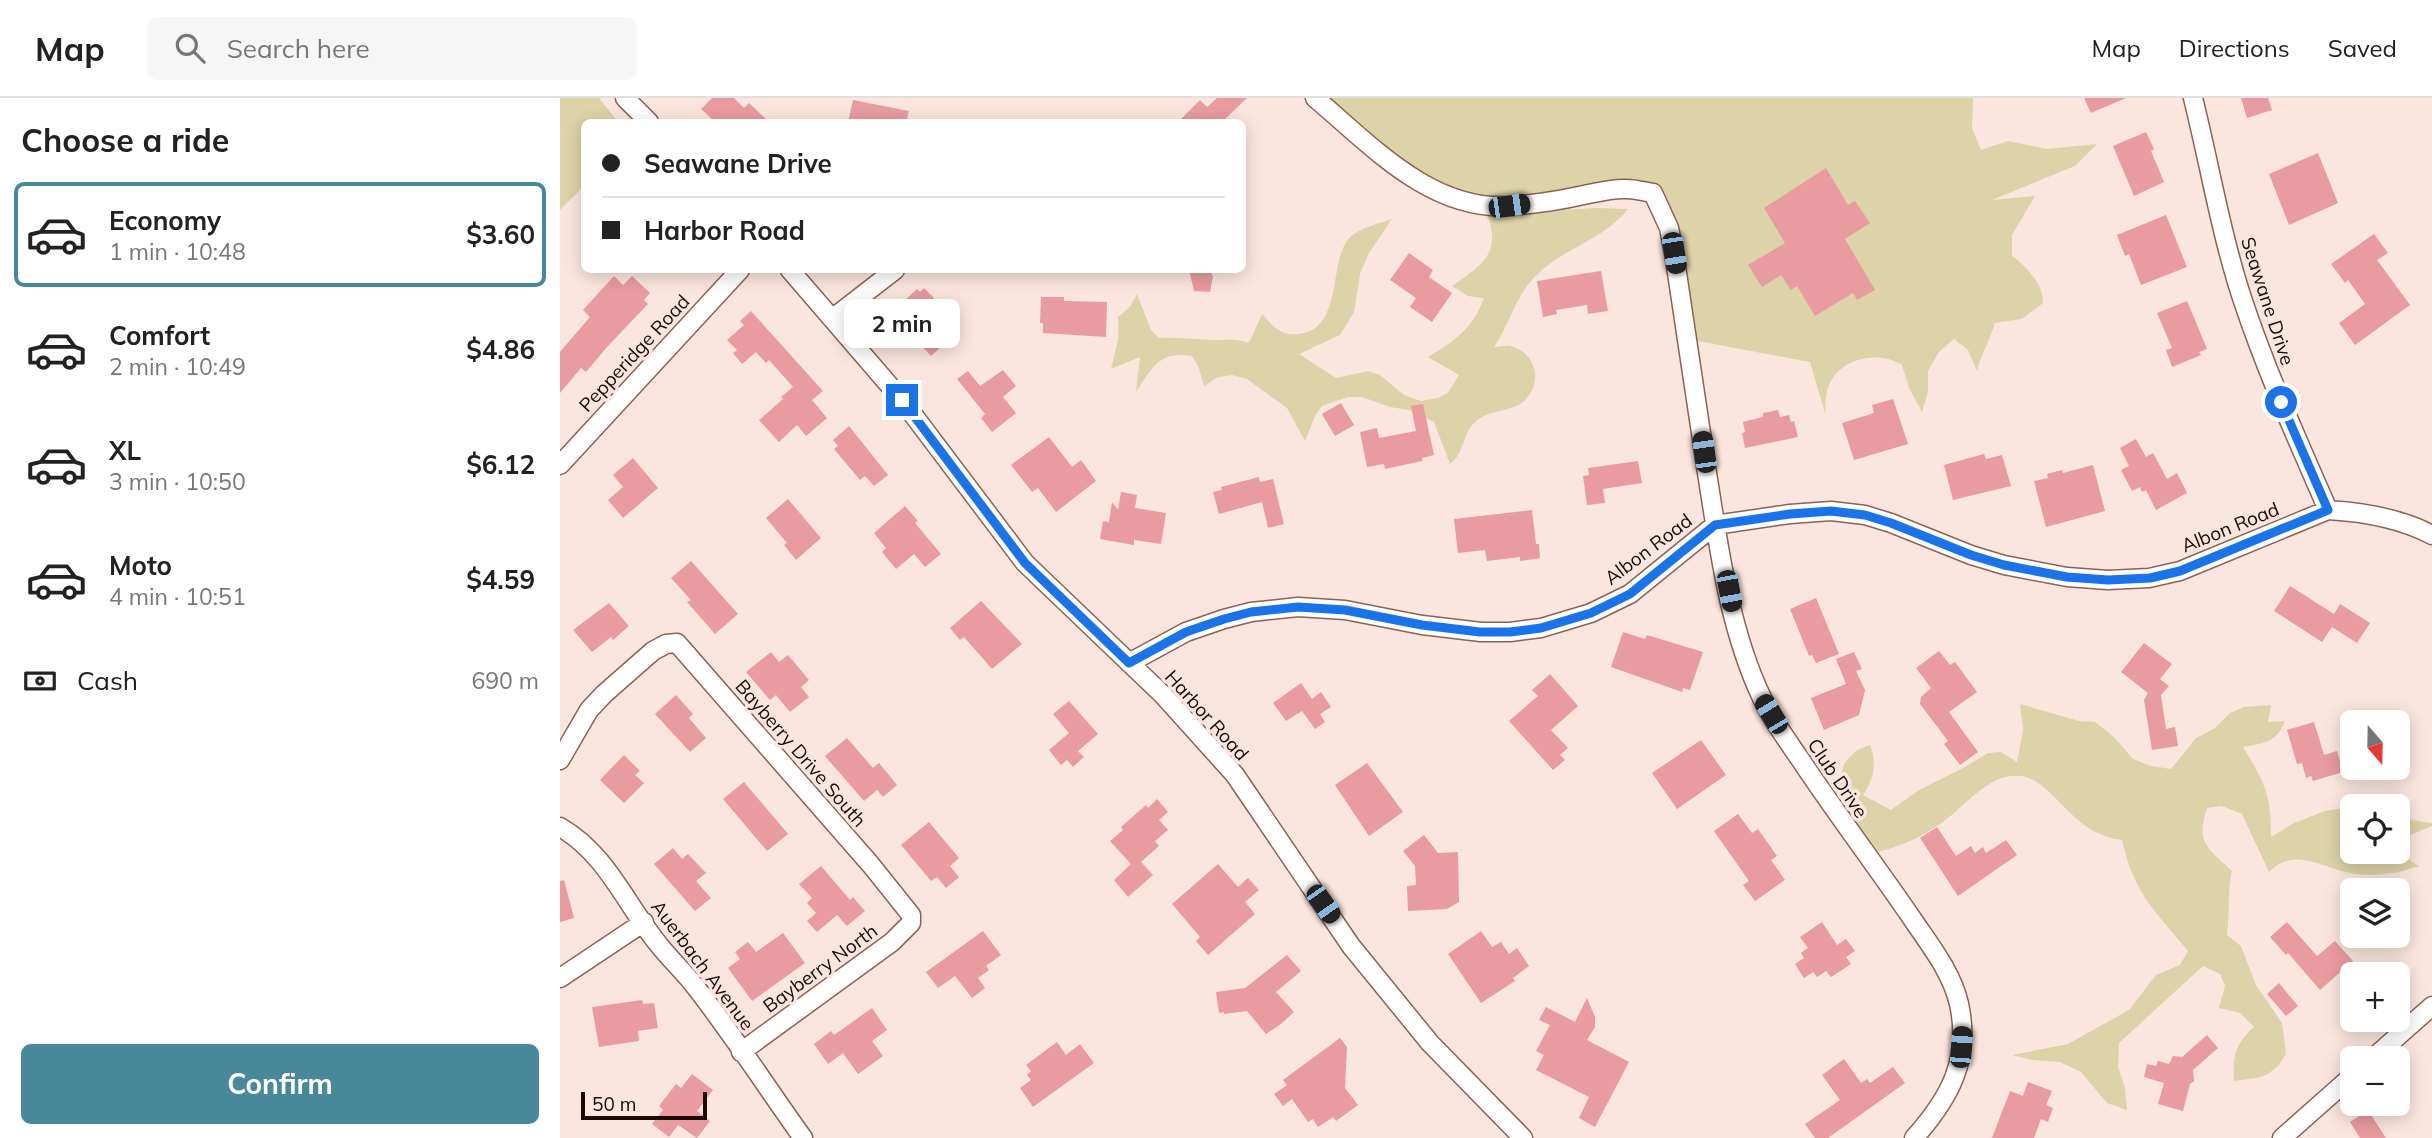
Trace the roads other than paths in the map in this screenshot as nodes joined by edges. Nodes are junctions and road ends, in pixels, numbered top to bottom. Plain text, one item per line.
1 (625, 98) edge
2 (1315, 98) edge
3 (2193, 98) edge
4 (646, 119) edge
5 (737, 273) edge
6 (793, 273) edge
7 (891, 273) edge
8 (833, 318) junction
9 (560, 465) edge
10 (2328, 510) junction
11 (1715, 525) junction
12 (2432, 536) edge
13 (1129, 663) junction
14 (560, 760) edge
15 (560, 827) edge
16 (907, 911) joint
17 (644, 922) junction
18 (560, 978) edge
19 (2432, 1006) edge
20 (2387, 1046) edge
21 (741, 1052) junction
22 (2340, 1087) edge
23 (803, 1138) edge
24 (1523, 1138) edge
25 (1914, 1138) edge
26 (2282, 1138) edge

1 - 4 street
2 - 11 street, Club Drive
3 - 10 street, Seawane Drive
5 - 9 street, Pepperidge Road
6 - 8 street, Harbor Road
7 - 8 street
8 - 13 street, Harbor Road
10 - 11 street, Albon Road
10 - 12 street
11 - 13 street, Albon Road
11 - 25 street, Club Drive
13 - 24 street, Harbor Road
14 - 16 street, Bayberry Drive South
15 - 17 street, Auerbach Avenue
16 - 21 street, Bayberry North
17 - 18 street
17 - 21 street, Auerbach Avenue
19 - 20 street
21 - 23 street, Auerbach Avenue
22 - 26 street

